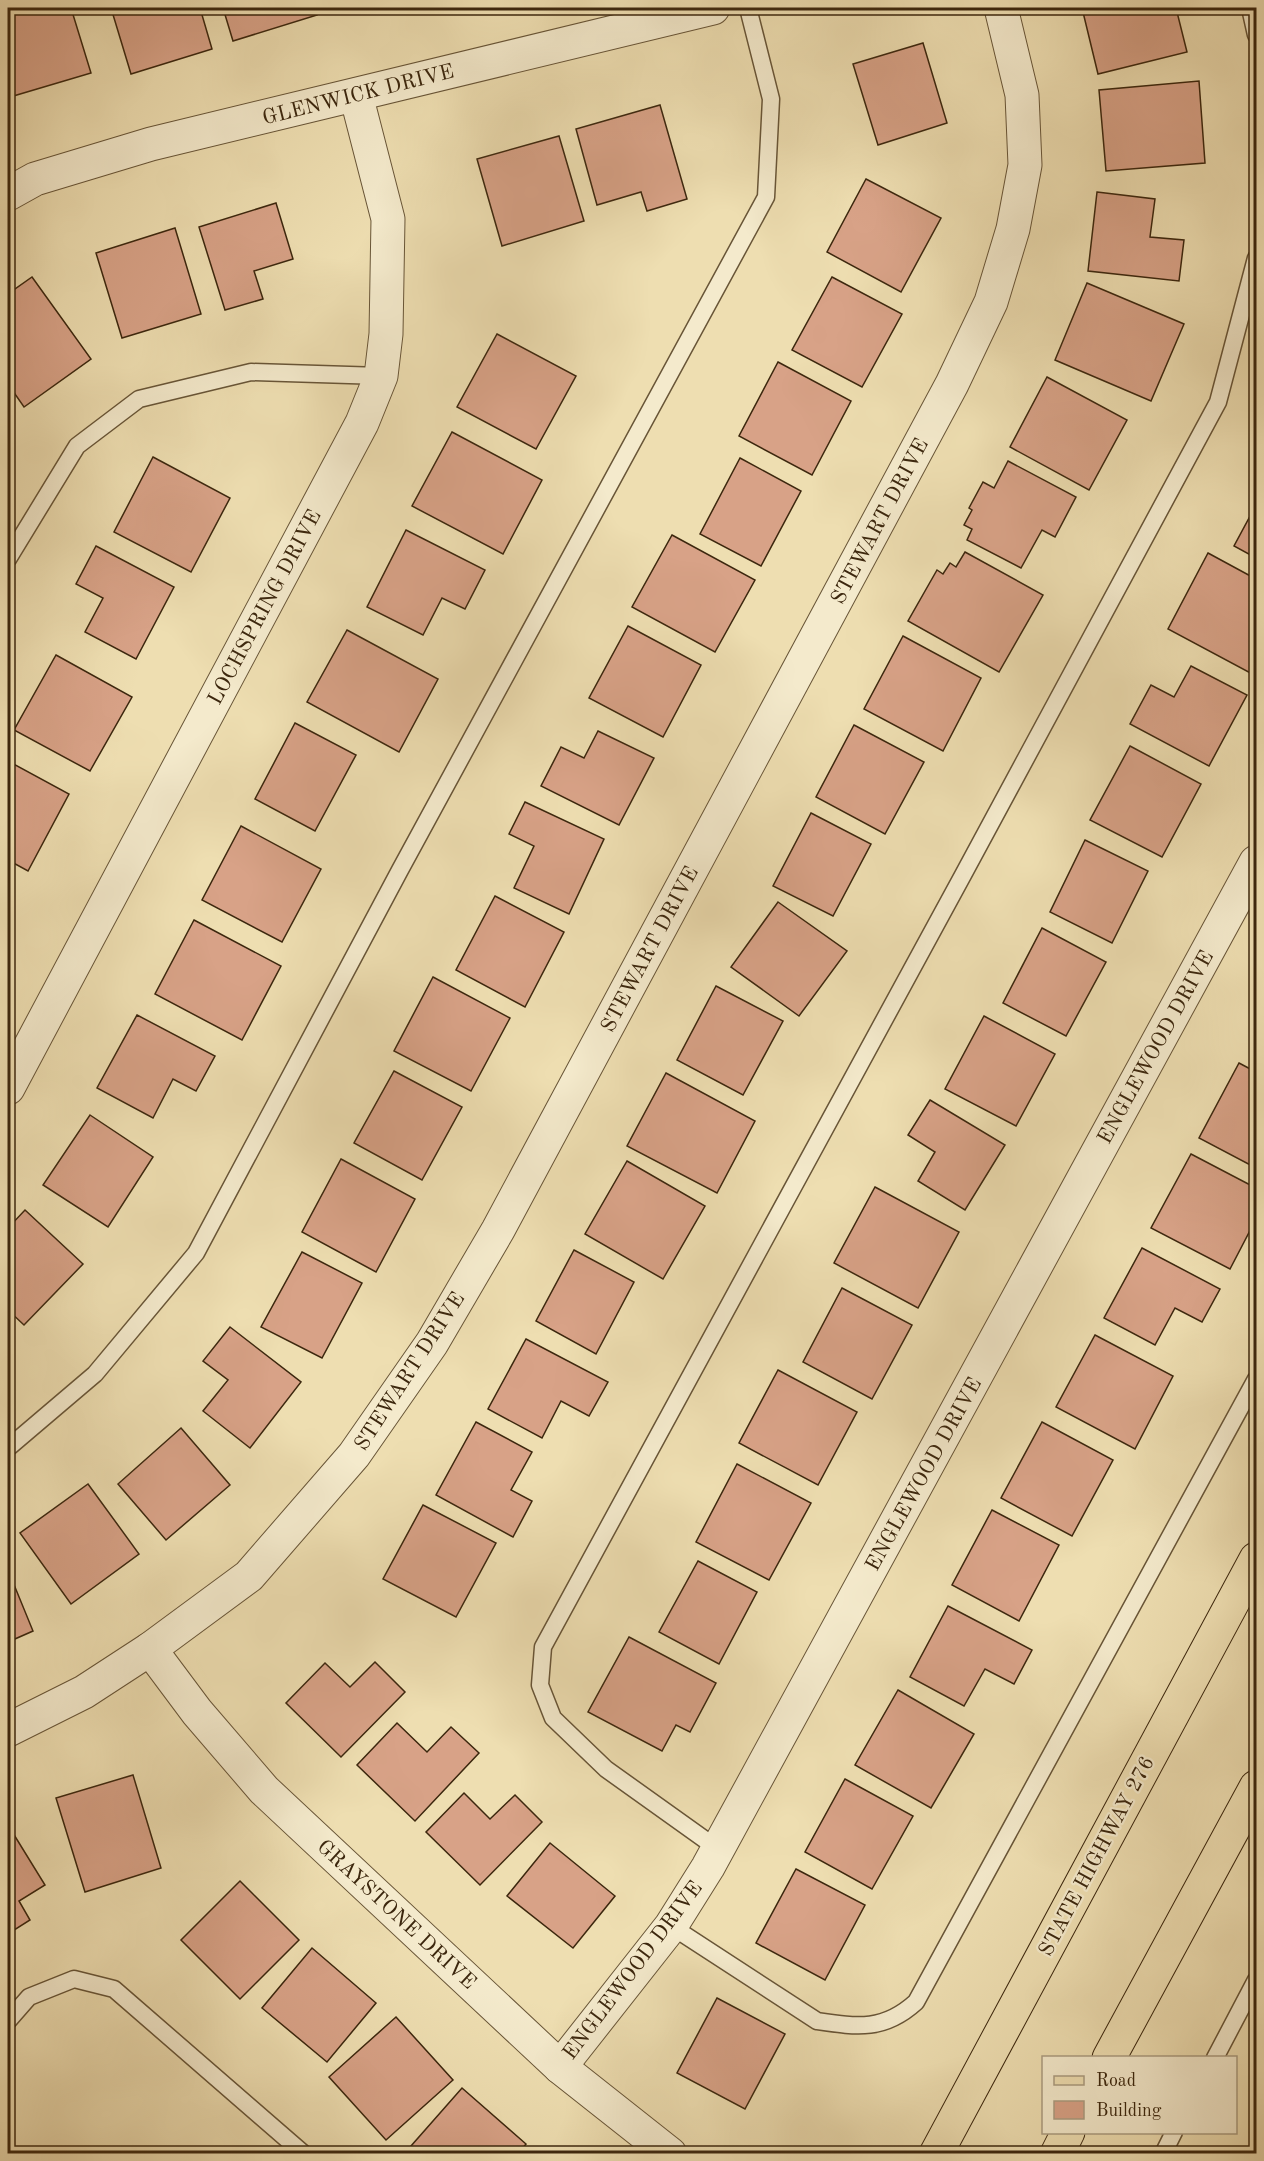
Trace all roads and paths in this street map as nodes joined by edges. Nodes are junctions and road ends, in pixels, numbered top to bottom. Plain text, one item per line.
1 (713, 8) edge
2 (748, 8) edge
3 (1001, 8) edge
4 (1250, 8) edge
5 (1257, 35) edge
6 (356, 95) junction
7 (8, 194) edge
8 (1257, 258) edge
9 (381, 376) junction
10 (8, 559) edge
11 (1257, 862) edge
12 (8, 1088) edge
13 (1257, 1379) edge
14 (8, 1448) edge
15 (1257, 1559) edge
16 (150, 1649) junction
17 (8, 1730) edge
18 (1257, 1787) edge
19 (718, 1849) junction
20 (671, 1926) junction
21 (1257, 1980) edge
22 (8, 2021) edge
23 (1110, 2056) edge
24 (1216, 2056) edge
25 (560, 2067) junction
26 (1067, 2134) edge
27 (1173, 2134) edge
28 (304, 2154) edge
29 (670, 2154) edge
30 (936, 2154) edge
31 (1057, 2154) edge
32 (1163, 2154) edge

1 - 6 street, GLENWICK DRIVE
2 - 14 lane
3 - 16 street, STEWART DRIVE
4 - 5 lane
6 - 7 street, GLENWICK DRIVE
6 - 9 street, LOCHSPRING DRIVE
8 - 19 lane
9 - 10 lane
9 - 12 street, LOCHSPRING DRIVE
11 - 19 street, ENGLEWOOD DRIVE
13 - 20 lane
15 - 30 main road, STATE HIGHWAY 276
16 - 17 street, STEWART DRIVE
16 - 25 street, GRAYSTONE DRIVE
18 - 23 main road
19 - 20 street, ENGLEWOOD DRIVE
20 - 25 street, ENGLEWOOD DRIVE
21 - 24 lane
22 - 28 lane
25 - 29 street, GRAYSTONE DRIVE
26 - 31 main road
27 - 32 lane

